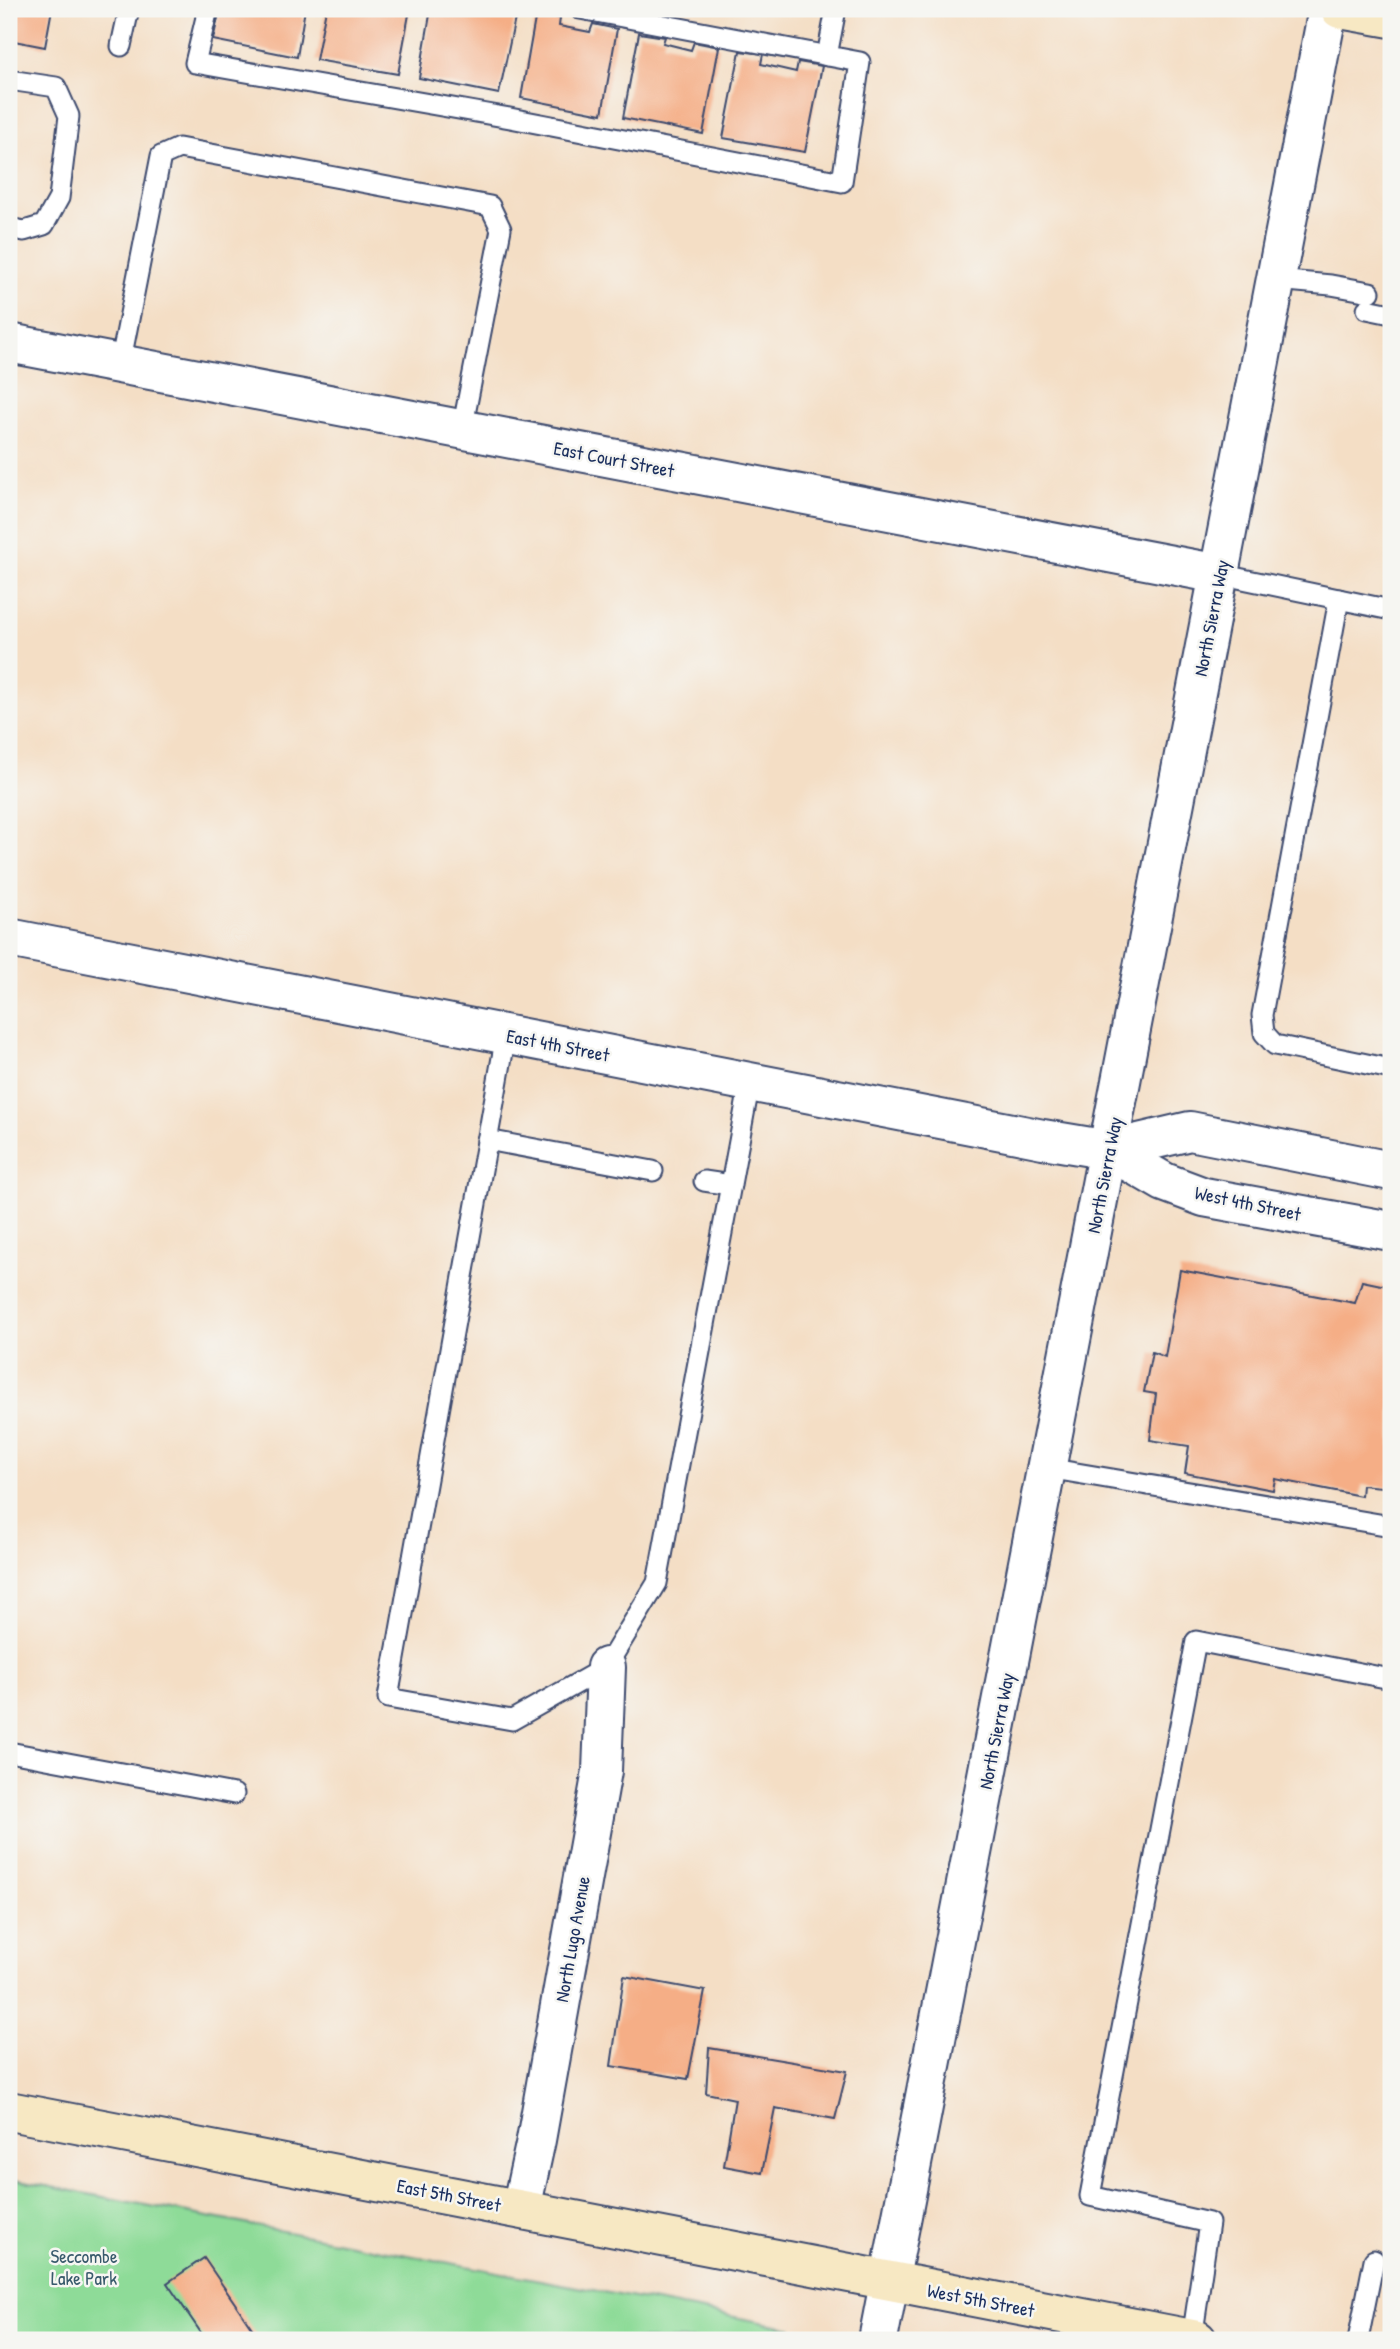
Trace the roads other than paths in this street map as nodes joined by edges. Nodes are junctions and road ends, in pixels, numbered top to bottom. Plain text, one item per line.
1 (129, 9) edge
2 (208, 9) edge
3 (580, 9) edge
4 (835, 9) edge
5 (1328, 9) edge
6 (1340, 9) edge
7 (1391, 18) edge
8 (121, 46) dead end
9 (827, 55) junction
10 (9, 80) edge
11 (9, 228) edge
12 (1276, 280) junction
13 (1391, 314) edge
14 (9, 343) edge
15 (120, 365) junction
16 (462, 430) junction
17 (1219, 574) junction
18 (1339, 599) junction
19 (1391, 610) edge
20 (9, 938) edge
21 (506, 1035) junction
22 (1391, 1069) edge
23 (750, 1082) junction
24 (487, 1140) junction
25 (1109, 1150) junction
26 (653, 1171) dead end
27 (1391, 1171) edge
28 (704, 1181) dead end
29 (731, 1185) junction
30 (1391, 1231) edge
31 (1047, 1468) junction
32 (1391, 1526) edge
33 (606, 1667) junction
34 (1391, 1679) edge
35 (9, 1752) edge
36 (234, 1794) dead end
37 (9, 2111) edge
38 (521, 2209) junction
39 (1374, 2260) dead end
40 (890, 2282) junction
41 (878, 2340) edge
42 (1194, 2340) edge
43 (1359, 2340) edge

1 - 8 lane
2 - 9 lane
3 - 9 lane
4 - 9 lane
5 - 12 street, North Sierra Way
6 - 7 main road
10 - 11 lane
12 - 13 lane
12 - 17 street, North Sierra Way
14 - 15 street, East Court Street
15 - 16 street, East Court Street
15 - 16 lane
16 - 17 street, East Court Street
17 - 18 lane
17 - 25 street, North Sierra Way
18 - 19 lane
18 - 22 lane
20 - 21 street, East 4th Street
21 - 23 street, East 4th Street
21 - 24 lane
23 - 25 street, East 4th Street
23 - 29 lane
24 - 26 lane
24 - 33 lane
25 - 27 street
25 - 30 street, West 4th Street
25 - 31 street, North Sierra Way
28 - 29 lane
29 - 33 lane
31 - 32 lane
31 - 40 street, North Sierra Way
33 - 38 street, North Lugo Avenue
34 - 42 lane
35 - 36 lane
37 - 38 main road, East 5th Street
38 - 40 main road, East 5th Street
39 - 43 lane
40 - 41 street, North Sierra Way
40 - 42 main road, West 5th Street

